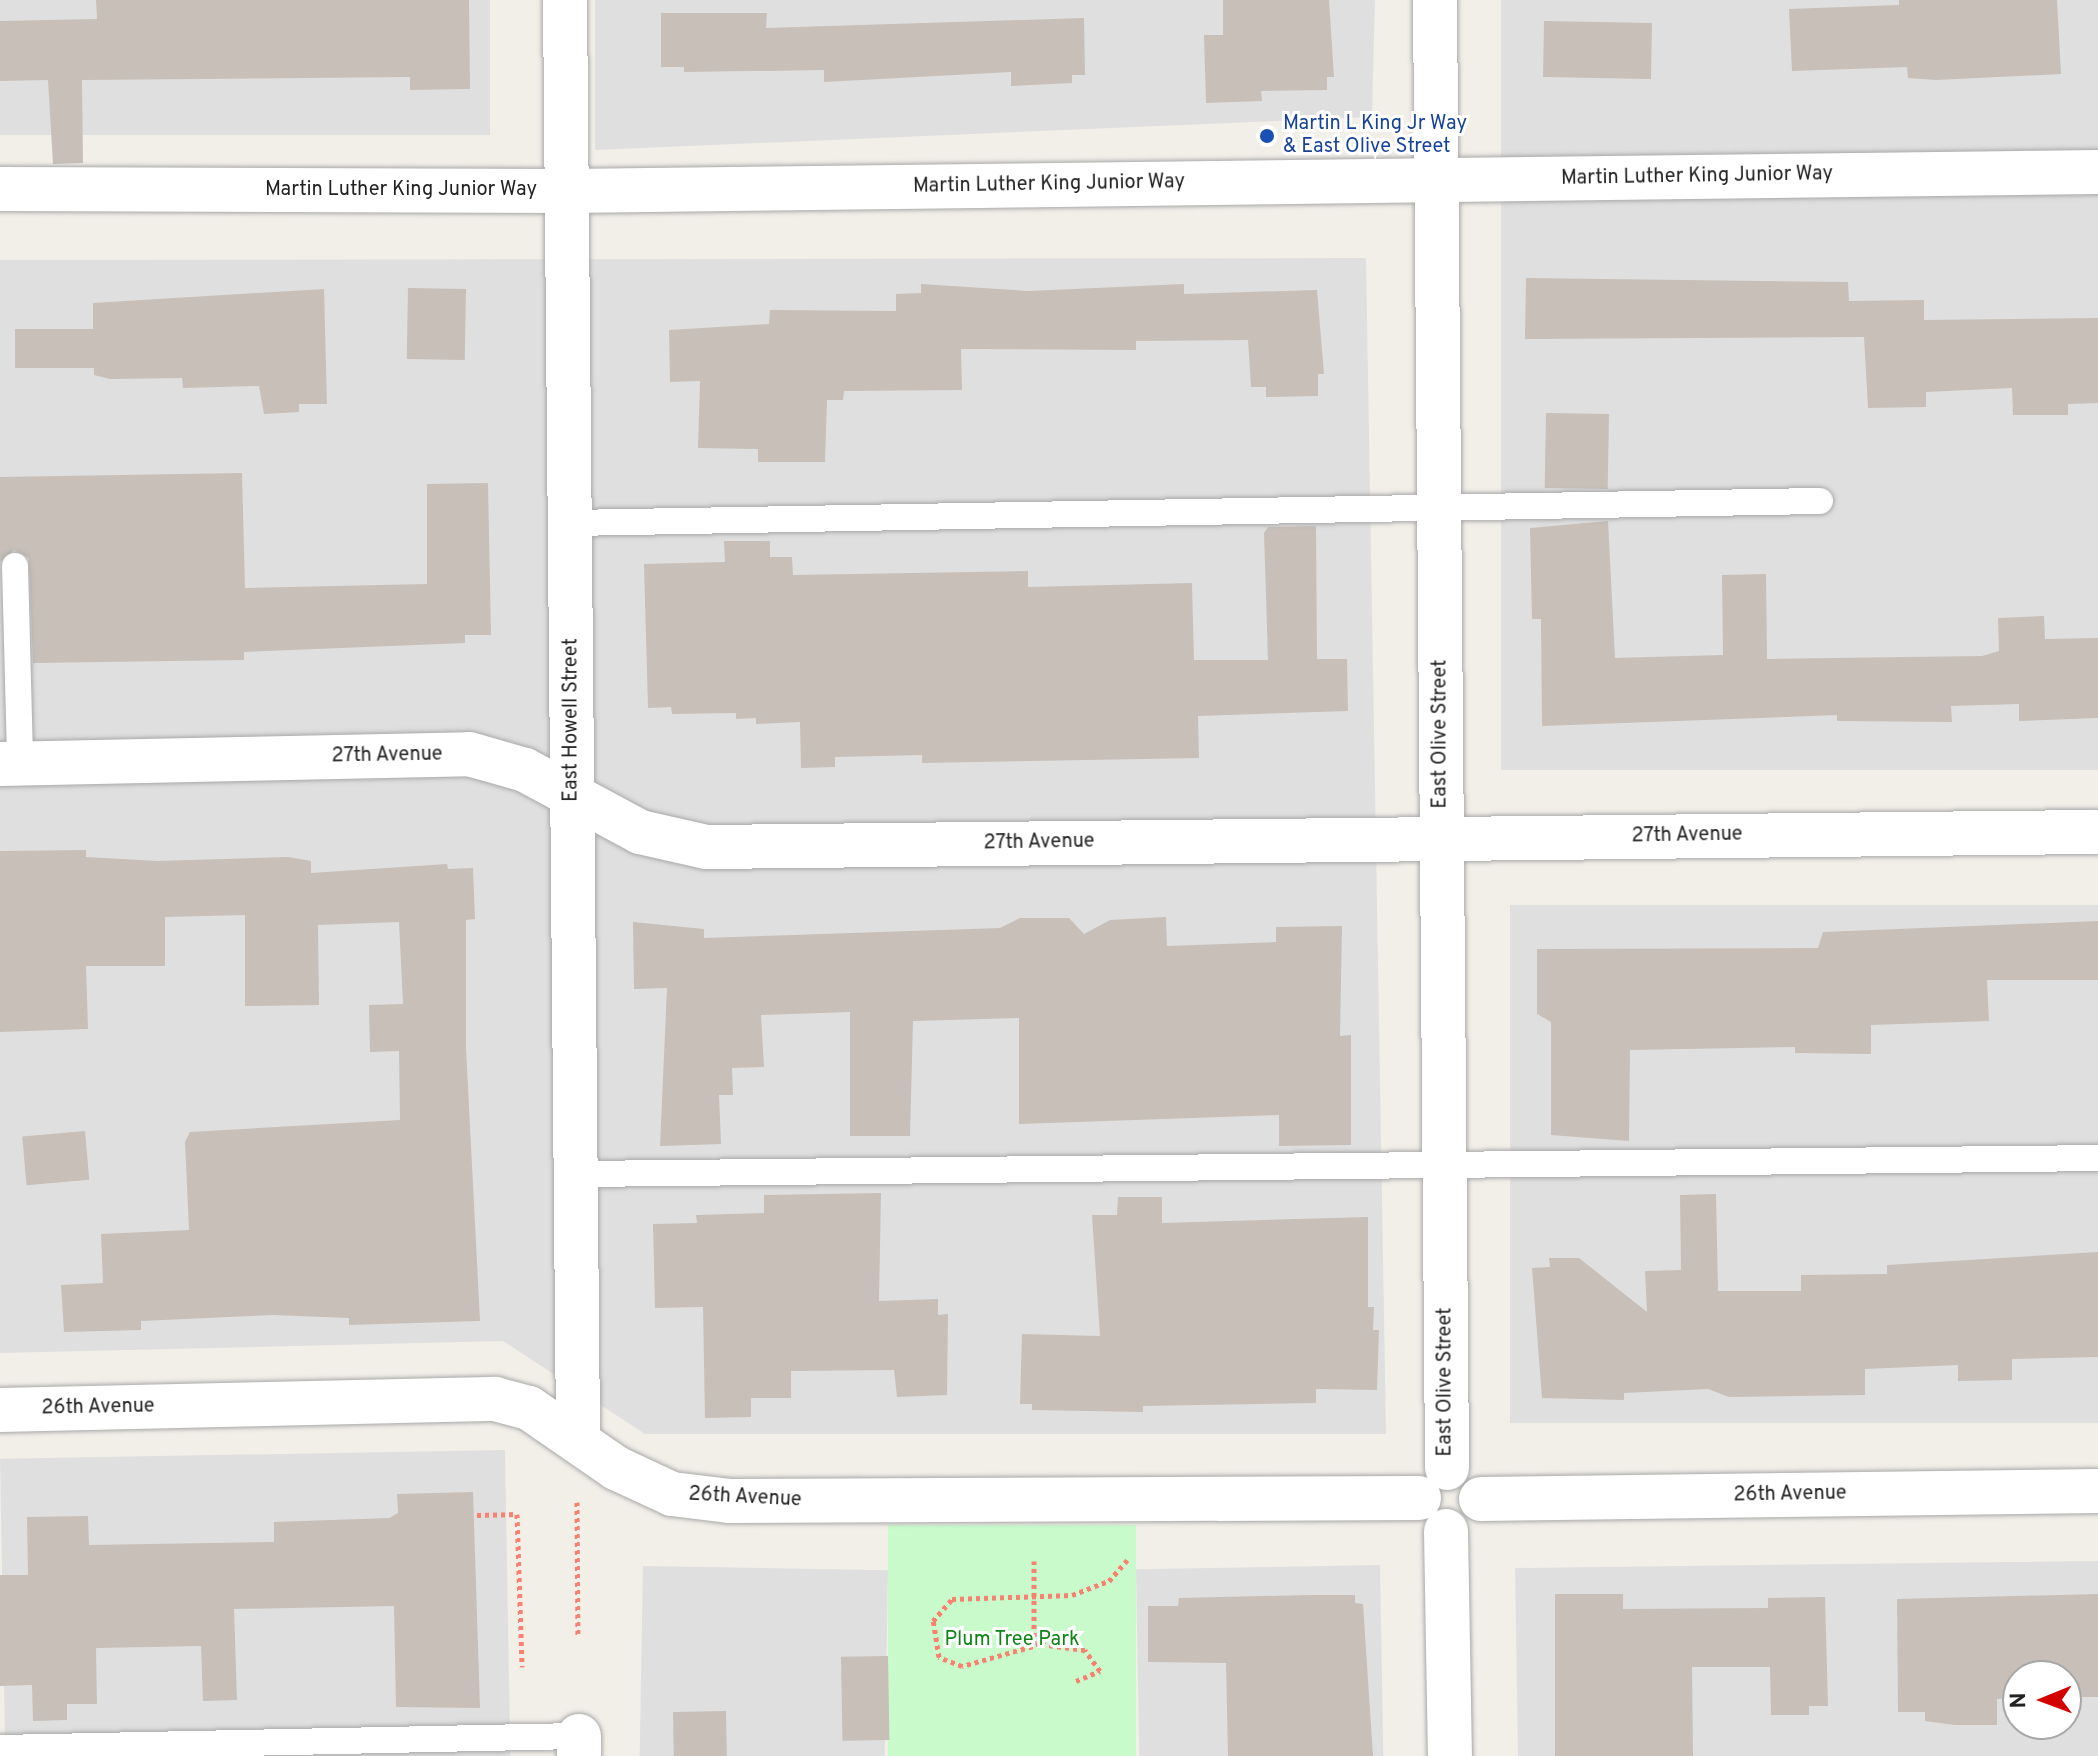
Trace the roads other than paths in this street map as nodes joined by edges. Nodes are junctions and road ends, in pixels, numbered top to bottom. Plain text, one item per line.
1 (565, 0) edge
2 (1435, 0) edge
3 (2098, 172) edge
4 (1436, 180) junction
5 (0, 189) edge
6 (567, 191) junction
7 (1820, 501) dead end
8 (1440, 511) junction
9 (570, 523) junction
10 (15, 566) dead end
11 (10, 764) edge
12 (572, 793) junction
13 (2098, 832) edge
14 (1442, 839) junction
15 (2098, 1158) edge
16 (1446, 1166) junction
17 (578, 1174) junction
18 (0, 1410) edge
19 (578, 1441) junction
20 (1433, 1483) junction
21 (2098, 1491) edge
22 (1481, 1499) junction
23 (1446, 1531) junction
24 (579, 1746) edge
25 (0, 1748) edge
26 (1450, 1756) edge

1 - 6 street, East Howell Street
2 - 4 street, East Olive Street
3 - 4 street, Martin Luther King Junior Way
4 - 6 street, Martin Luther King Junior Way
4 - 8 street, East Olive Street
5 - 6 street, Martin Luther King Junior Way
6 - 9 street, East Howell Street
7 - 8 lane
8 - 9 lane
8 - 14 street, East Olive Street
9 - 12 street, East Howell Street
10 - 11 lane
11 - 12 street, 27th Avenue
12 - 14 street, 27th Avenue
12 - 17 street, East Howell Street
13 - 14 street, 27th Avenue
14 - 16 street, East Olive Street
15 - 16 lane
16 - 17 lane
16 - 20 street, East Olive Street
17 - 19 street, East Howell Street
18 - 19 street, 26th Avenue
19 - 20 street, 26th Avenue
20 - 22 street
20 - 23 street
21 - 22 street, 26th Avenue
22 - 23 street
23 - 26 street
24 - 25 lane

